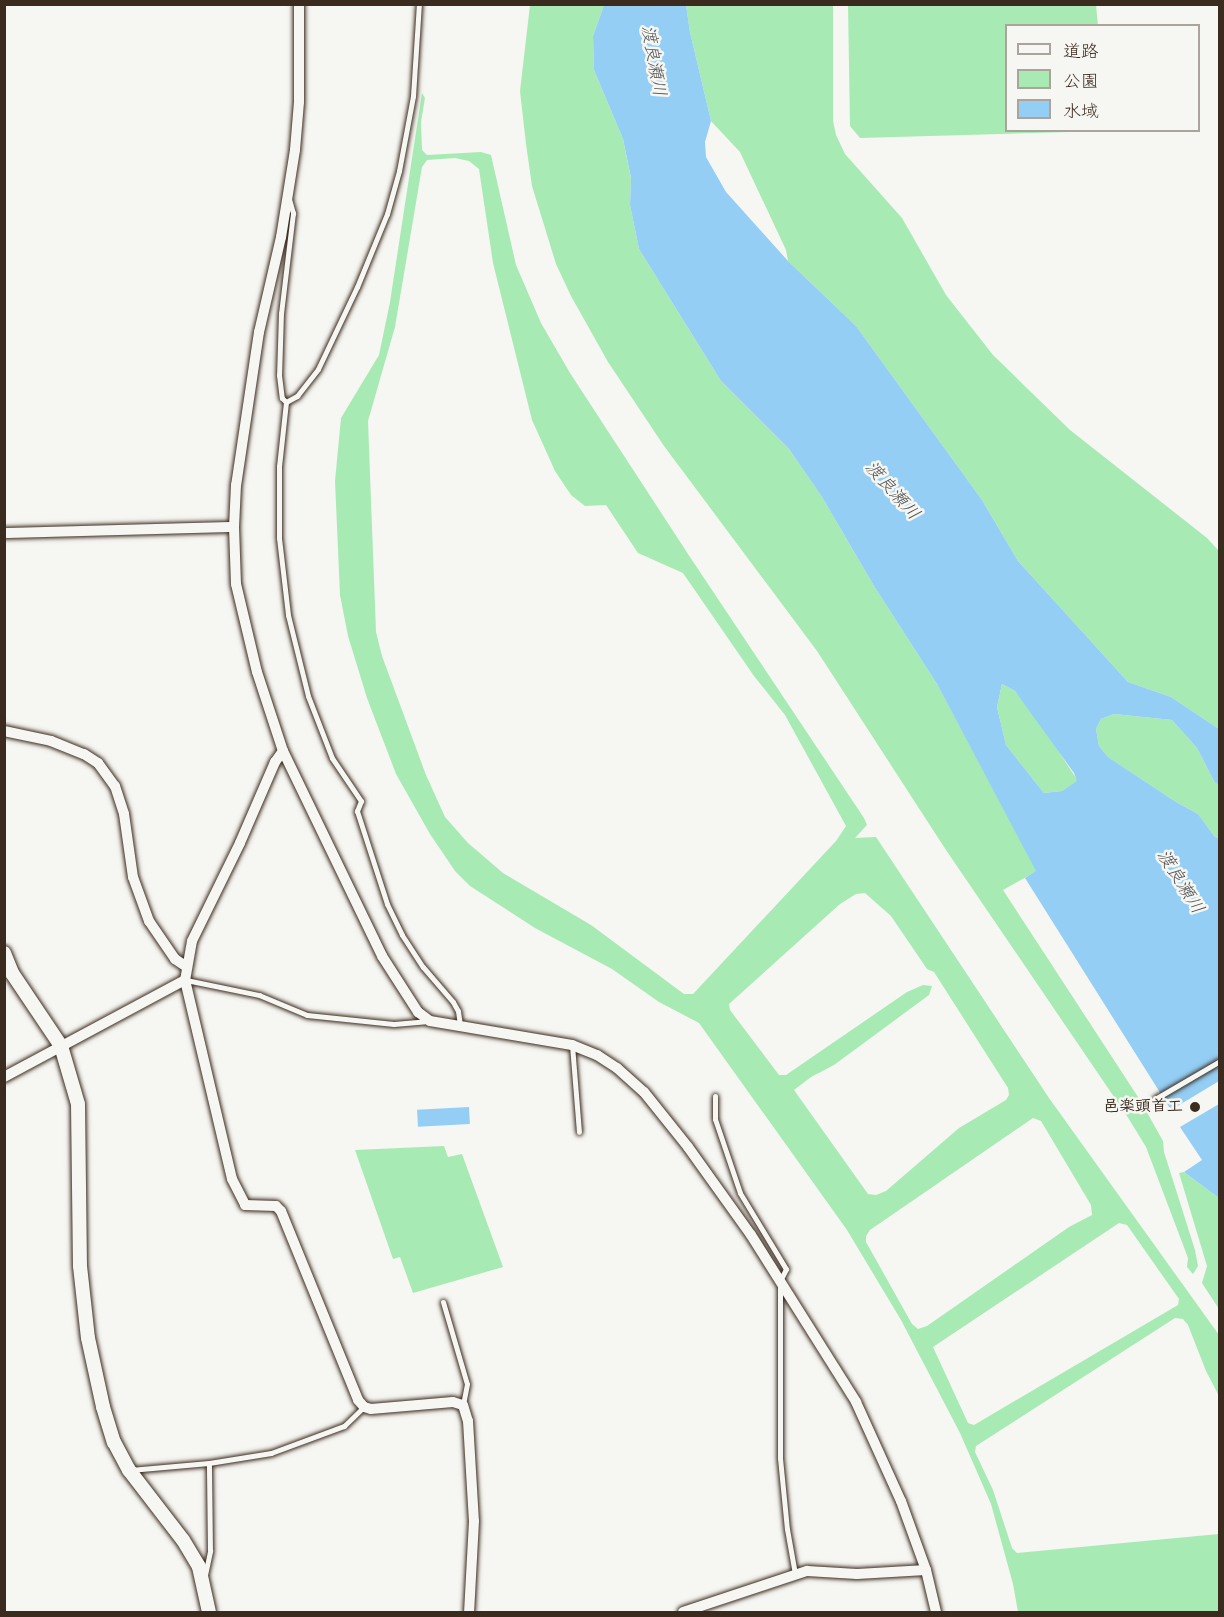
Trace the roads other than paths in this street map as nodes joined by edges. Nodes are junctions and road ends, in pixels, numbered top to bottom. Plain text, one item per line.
1 (299, 4) edge
2 (419, 4) edge
3 (289, 197) junction
4 (286, 402) junction
5 (234, 527) junction
6 (4, 533) edge
7 (4, 731) edge
8 (283, 751) junction
9 (4, 953) edge
10 (187, 967) junction
11 (185, 980) junction
12 (430, 1021) junction
13 (460, 1026) junction
14 (572, 1045) junction
15 (61, 1046) junction
16 (1220, 1061) edge
17 (4, 1077) edge
18 (715, 1096) dead end
19 (1155, 1099) dead end
20 (579, 1132) dead end
21 (780, 1281) junction
22 (443, 1302) dead end
23 (463, 1405) junction
24 (364, 1407) junction
25 (209, 1463) junction
26 (129, 1470) junction
27 (926, 1570) junction
28 (795, 1574) junction
29 (203, 1577) junction
30 (701, 1610) edge
31 (209, 1612) edge
32 (470, 1612) edge
33 (683, 1612) edge
34 (936, 1612) edge

1 - 3 street
2 - 4 lane
3 - 4 lane
3 - 5 street
4 - 13 lane
5 - 6 street
5 - 8 street
7 - 10 street
8 - 10 street
8 - 12 street
9 - 15 street
10 - 11 street
11 - 12 lane
11 - 15 street
11 - 24 street
12 - 13 street
13 - 14 street
14 - 20 lane
14 - 21 street
15 - 17 street
15 - 26 street
16 - 19 lane
18 - 21 lane
21 - 27 street
21 - 28 lane
22 - 23 lane
23 - 24 street
23 - 32 street
24 - 25 lane
25 - 26 lane
25 - 29 lane
26 - 29 street
27 - 28 street
27 - 34 street
28 - 30 street
29 - 31 street
30 - 33 street

